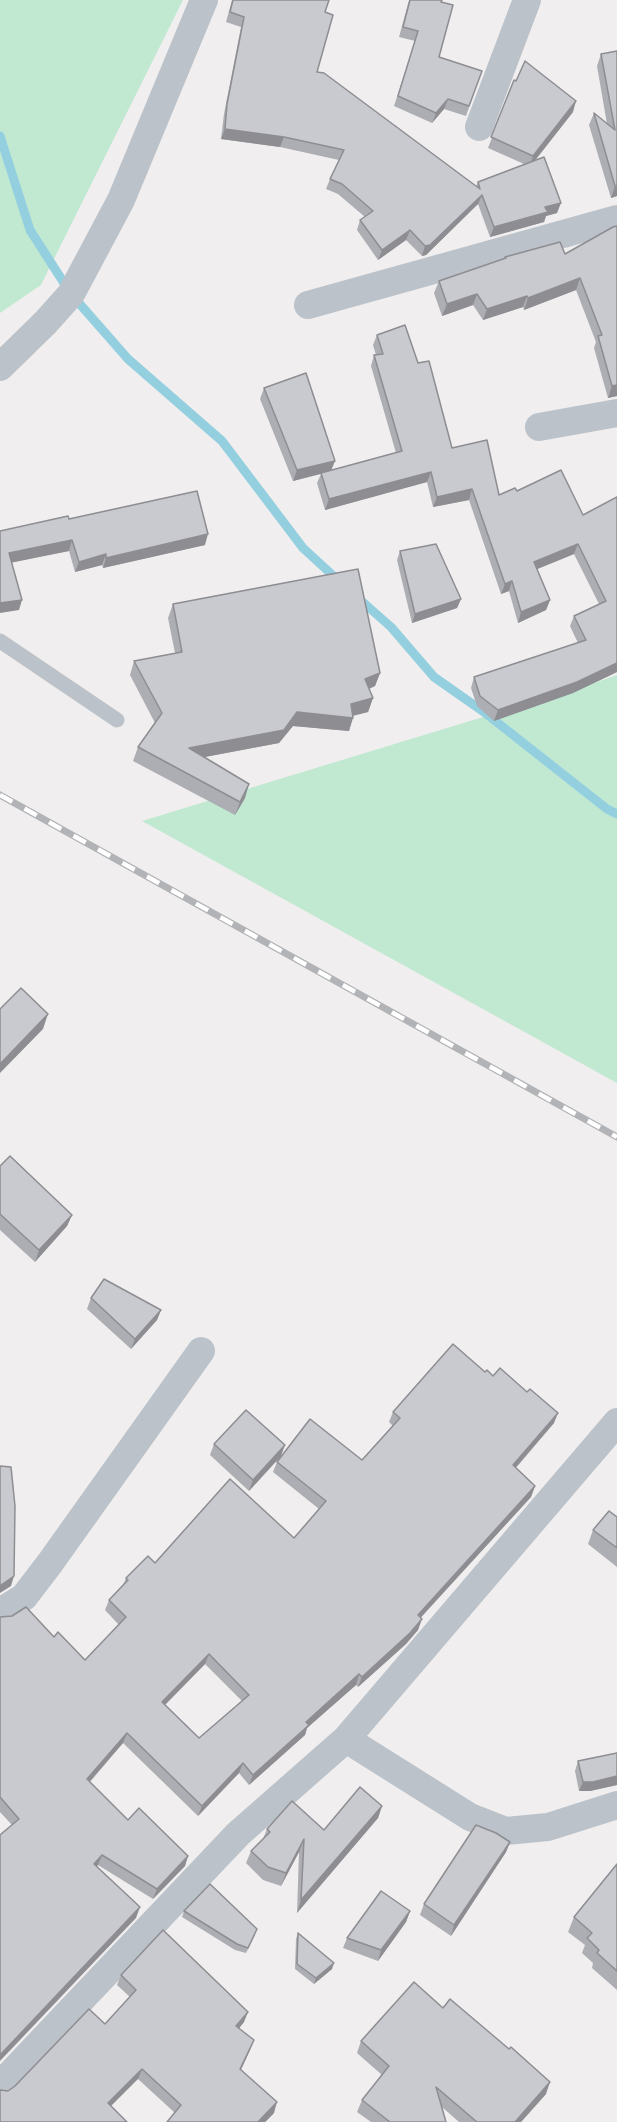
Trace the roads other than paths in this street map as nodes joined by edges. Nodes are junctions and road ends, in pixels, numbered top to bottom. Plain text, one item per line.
1 (204, 0) edge
2 (527, 0) edge
3 (479, 127) dead end
4 (617, 219) edge
5 (308, 305) dead end
6 (0, 367) edge
7 (617, 413) edge
8 (539, 428) dead end
9 (0, 641) edge
10 (117, 720) dead end
11 (201, 1351) dead end
12 (617, 1422) edge
13 (0, 1612) edge
14 (346, 1738) junction
15 (617, 1805) edge
16 (0, 2085) edge

1 - 6 street
2 - 3 street
4 - 5 street
7 - 8 street
9 - 10 lane
11 - 13 street
12 - 14 street
14 - 15 street
14 - 16 street

